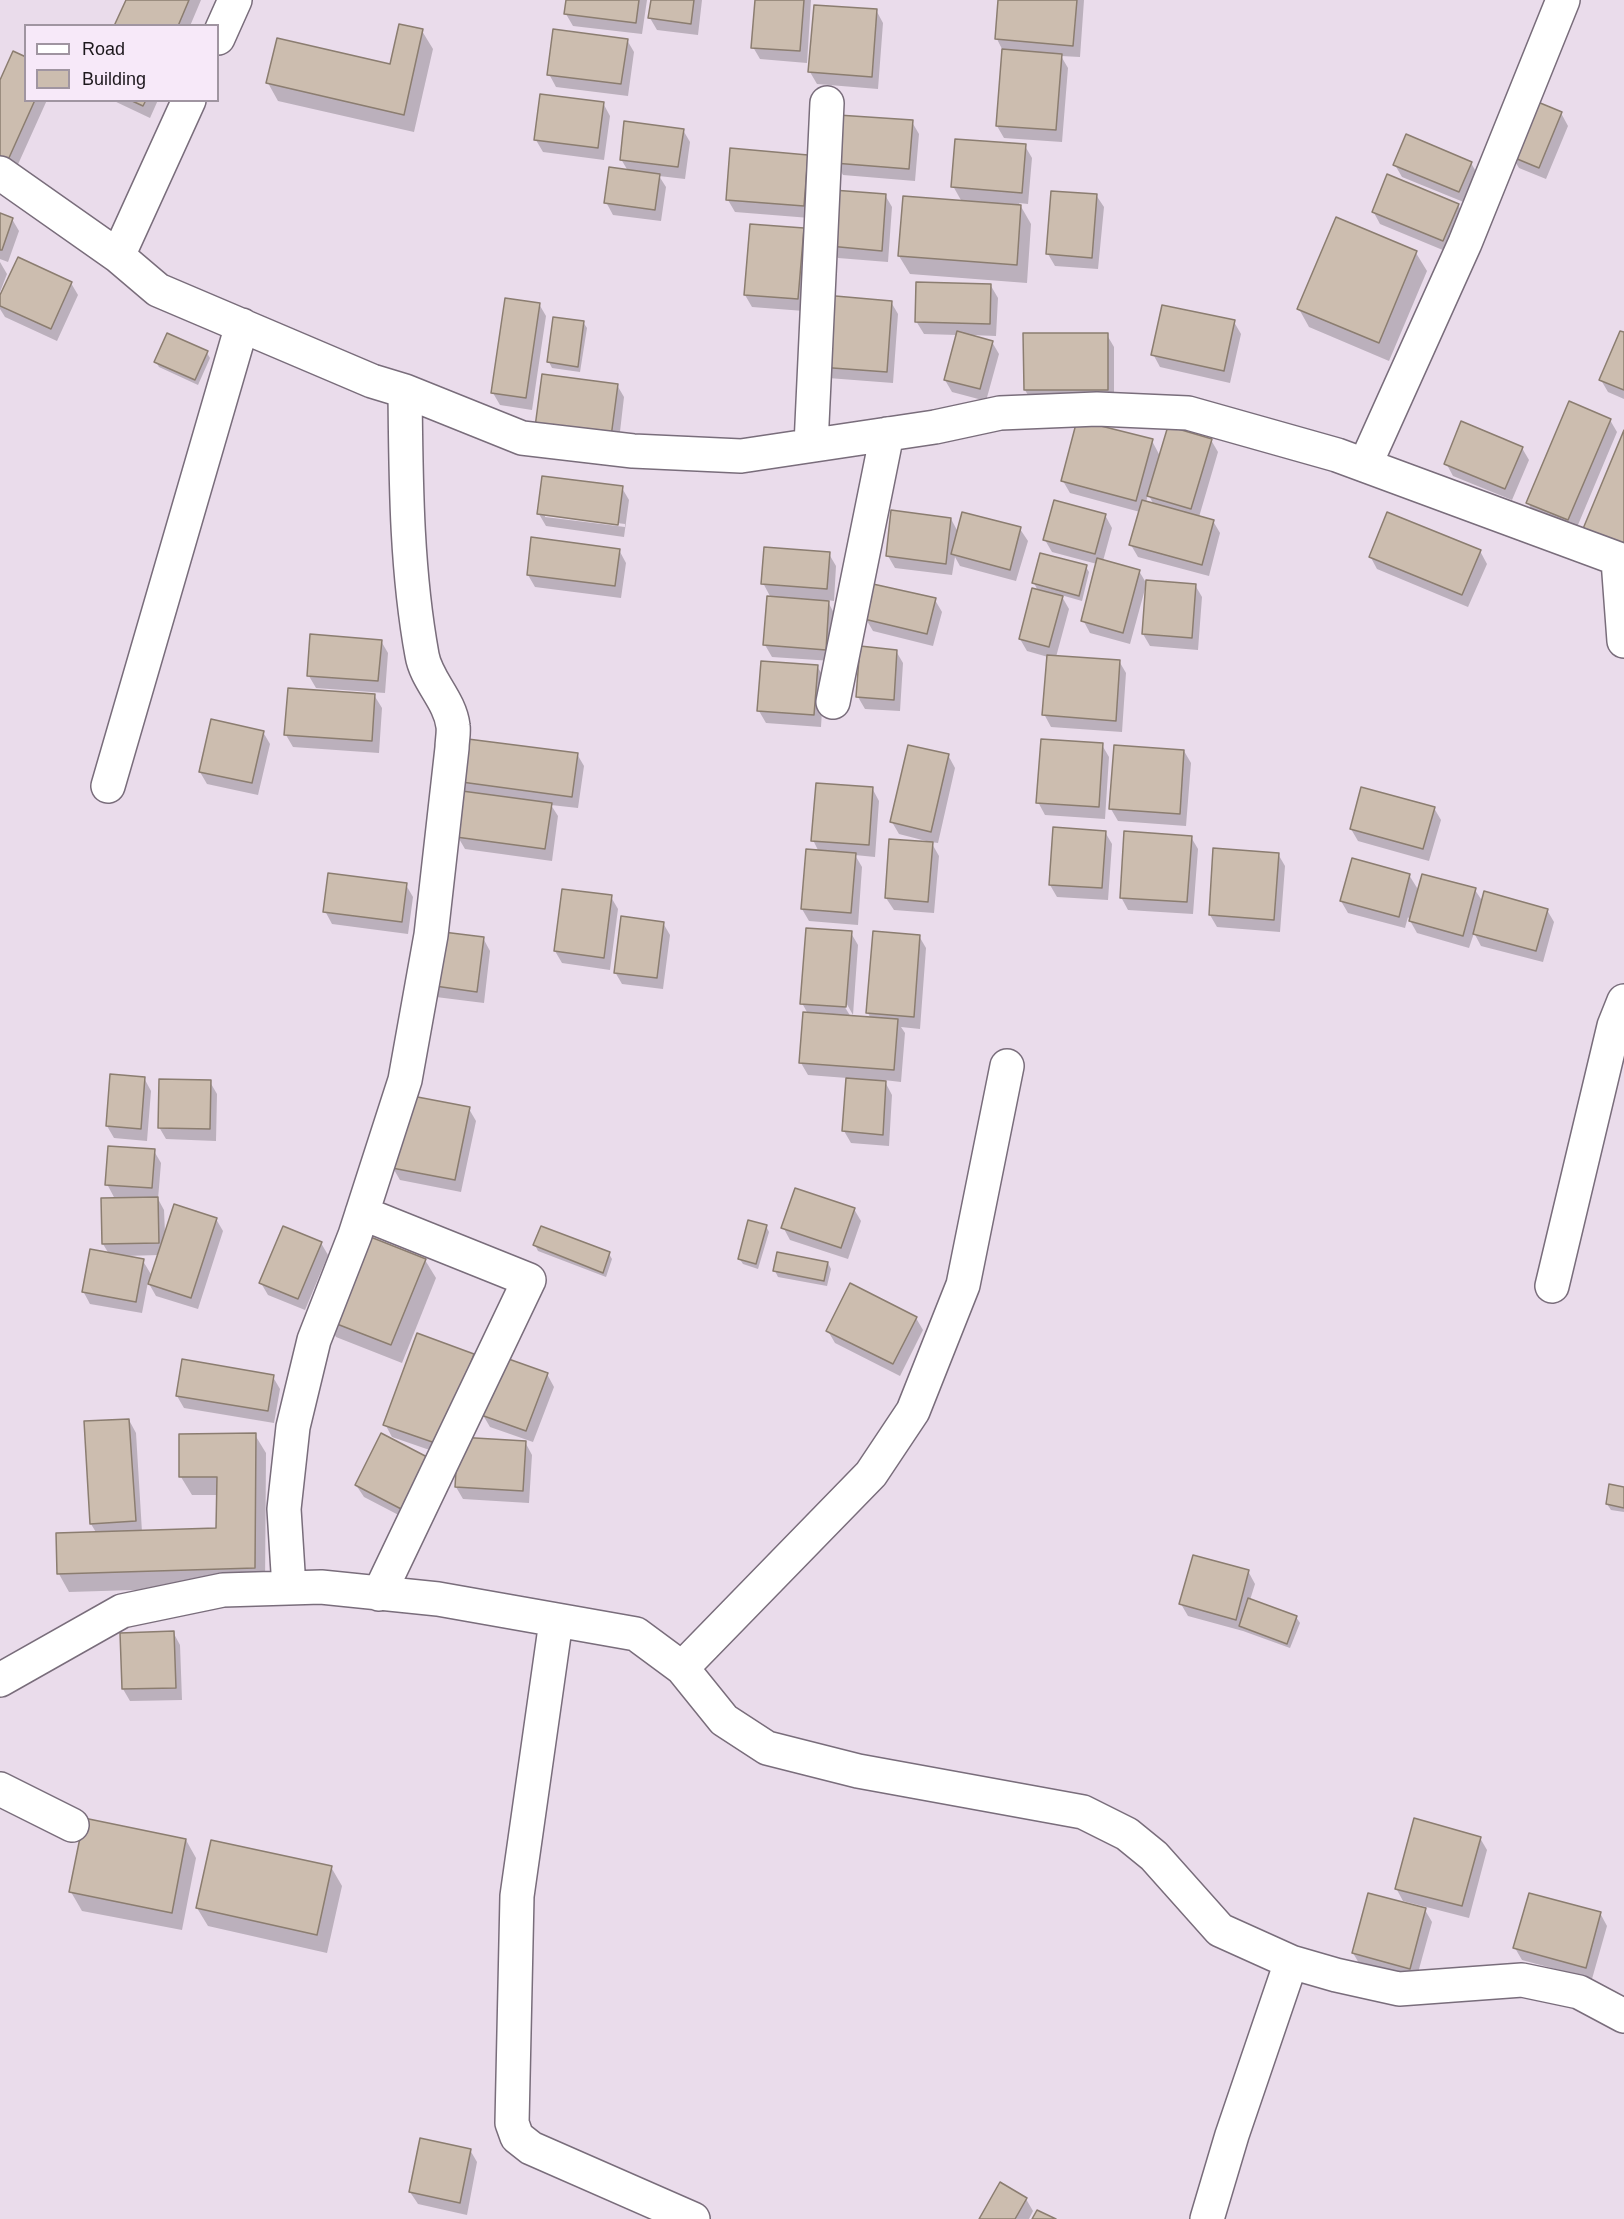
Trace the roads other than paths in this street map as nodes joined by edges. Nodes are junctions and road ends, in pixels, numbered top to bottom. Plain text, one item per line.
1 (235, 0) edge
2 (1563, 0) edge
3 (219, 36) edge
4 (188, 102) edge
5 (827, 103) dead end
6 (0, 173) edge
7 (118, 256) junction
8 (242, 326) junction
9 (405, 391) junction
10 (887, 434) junction
11 (811, 444) junction
12 (1365, 465) junction
13 (1621, 560) edge
14 (1624, 641) edge
15 (833, 702) dead end
16 (108, 786) dead end
17 (1624, 1001) edge
18 (1007, 1066) dead end
19 (362, 1213) junction
20 (1552, 1286) dead end
21 (289, 1588) junction
22 (379, 1594) junction
23 (556, 1622) junction
24 (682, 1668) junction
25 (0, 1680) edge
26 (0, 1789) edge
27 (72, 1825) dead end
28 (1291, 1962) junction
29 (1624, 2016) edge
30 (693, 2219) edge
31 (1207, 2219) edge

1 - 3 street
2 - 12 street
4 - 7 street
5 - 11 street
6 - 7 street
7 - 8 street
8 - 9 street
8 - 16 street
9 - 11 street
9 - 19 street
10 - 11 street
10 - 12 street
10 - 15 street
12 - 13 street
13 - 14 street
17 - 20 street
18 - 24 street
19 - 21 street
19 - 22 street
21 - 22 street
21 - 25 street
22 - 23 street
23 - 24 street
23 - 30 street
24 - 28 street
26 - 27 street
28 - 29 street
28 - 31 street

